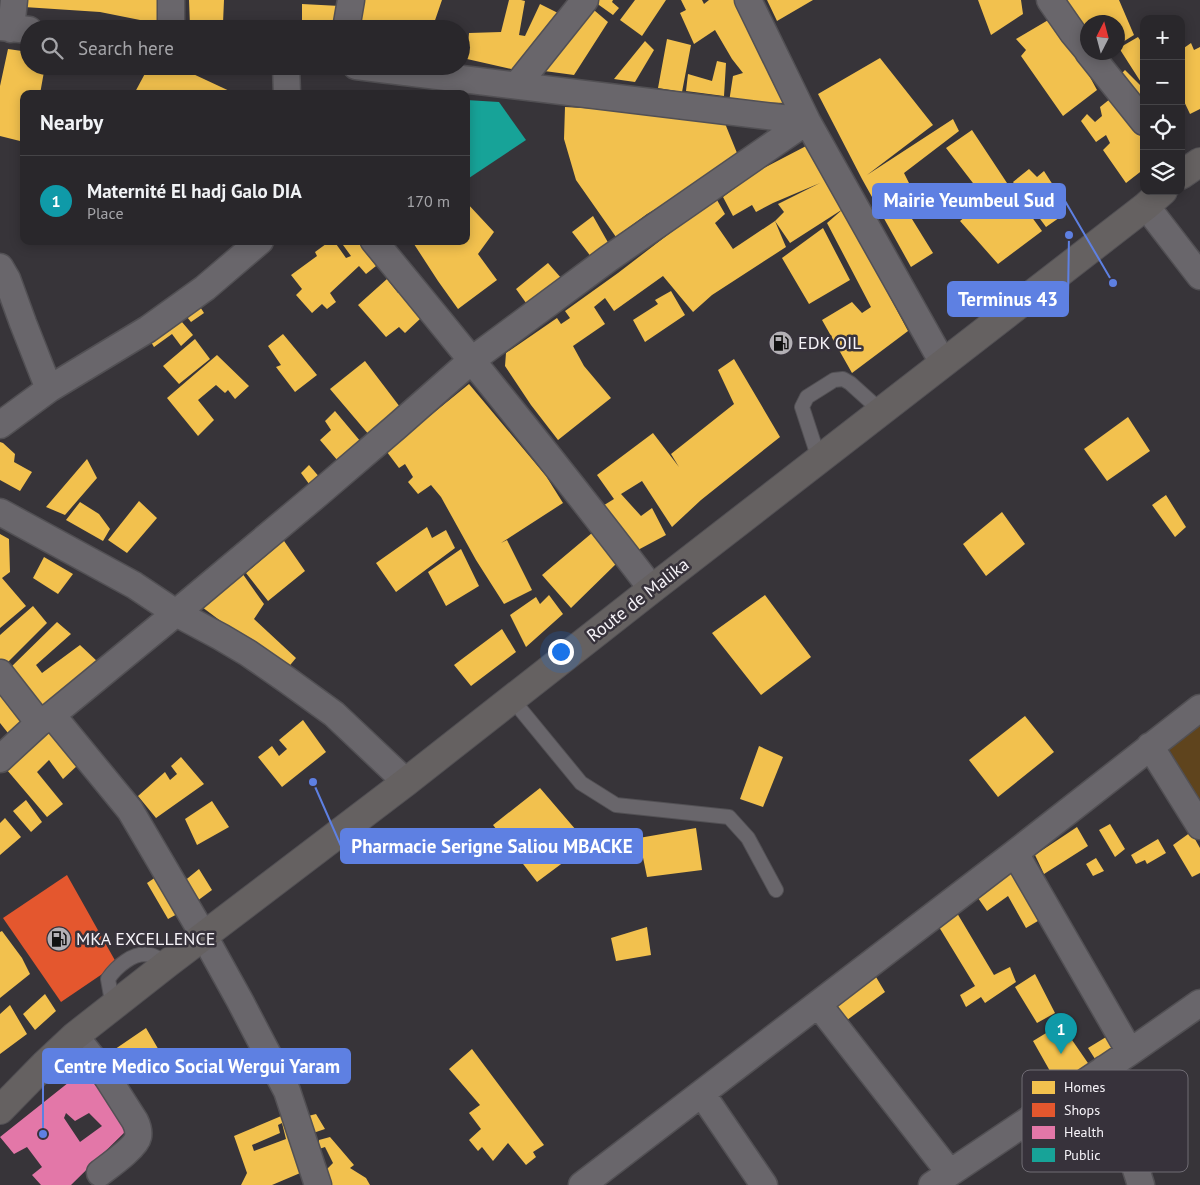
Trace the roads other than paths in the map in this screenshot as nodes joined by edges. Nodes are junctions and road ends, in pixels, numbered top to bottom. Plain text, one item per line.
1 (14, 0) edge
2 (172, 0) edge
3 (351, 0) edge
4 (585, 0) edge
5 (748, 0) edge
6 (1050, 0) edge
7 (171, 20) edge
8 (348, 20) edge
9 (13, 29) edge
10 (1080, 42) edge
11 (1094, 60) edge
12 (286, 75) edge
13 (432, 75) edge
14 (517, 85) junction
15 (287, 90) edge
16 (1140, 117) edge
17 (807, 121) junction
18 (1154, 199) edge
19 (255, 245) edge
20 (377, 245) edge
21 (0, 267) edge
22 (1200, 276) edge
23 (472, 360) junction
24 (943, 363) junction
25 (49, 389) junction
26 (881, 411) junction
27 (0, 426) edge
28 (819, 460) junction
29 (0, 512) edge
30 (652, 589) junction
31 (176, 614) junction
32 (0, 673) edge
33 (512, 699) junction
34 (1200, 708) edge
35 (46, 719) junction
36 (1150, 746) junction
37 (0, 759) edge
38 (406, 782) junction
39 (1200, 826) edge
40 (1015, 853) junction
41 (776, 890) dead end
42 (204, 936) junction
43 (1200, 1003) edge
44 (818, 1004) junction
45 (75, 1036) junction
46 (1130, 1052) junction
47 (44, 1065) junction
48 (1104, 1069) edge
49 (0, 1088) edge
50 (702, 1094) junction
51 (0, 1110) edge
52 (1022, 1124) edge
53 (1137, 1172) edge
54 (100, 1173) dead end
55 (941, 1179) edge
56 (318, 1185) edge
57 (582, 1185) edge
58 (764, 1185) edge
59 (1141, 1185) edge

1 - 9 street
2 - 7 street
3 - 8 street
4 - 14 street
5 - 17 street
6 - 10 street
11 - 16 street
12 - 15 street
13 - 14 street
14 - 17 street
17 - 23 street
17 - 24 street
18 - 22 street
18 - 24 main road, Route de Malika
19 - 25 street
20 - 23 street
21 - 25 street
23 - 30 street
23 - 31 street
24 - 26 main road, Route de Malika
25 - 27 street
26 - 28 main road, Route de Malika
26 - 28 lane
28 - 30 main road, Route de Malika
29 - 31 street
30 - 33 main road, Route de Malika
31 - 35 street
31 - 38 street
32 - 35 street
33 - 38 main road, Route de Malika
33 - 41 lane
34 - 36 street
35 - 37 street
35 - 42 street
36 - 39 street
36 - 40 street
38 - 42 main road, Route de Malika
40 - 44 street
40 - 46 street
42 - 45 main road, Route de Malika
42 - 56 street
43 - 46 street
44 - 50 street
44 - 55 street
45 - 47 main road, Route de Malika
45 - 54 street
46 - 48 street
47 - 49 main road, Route de Malika
47 - 51 main road, Route de Malika
50 - 57 street
50 - 58 street
52 - 55 street
53 - 59 street

